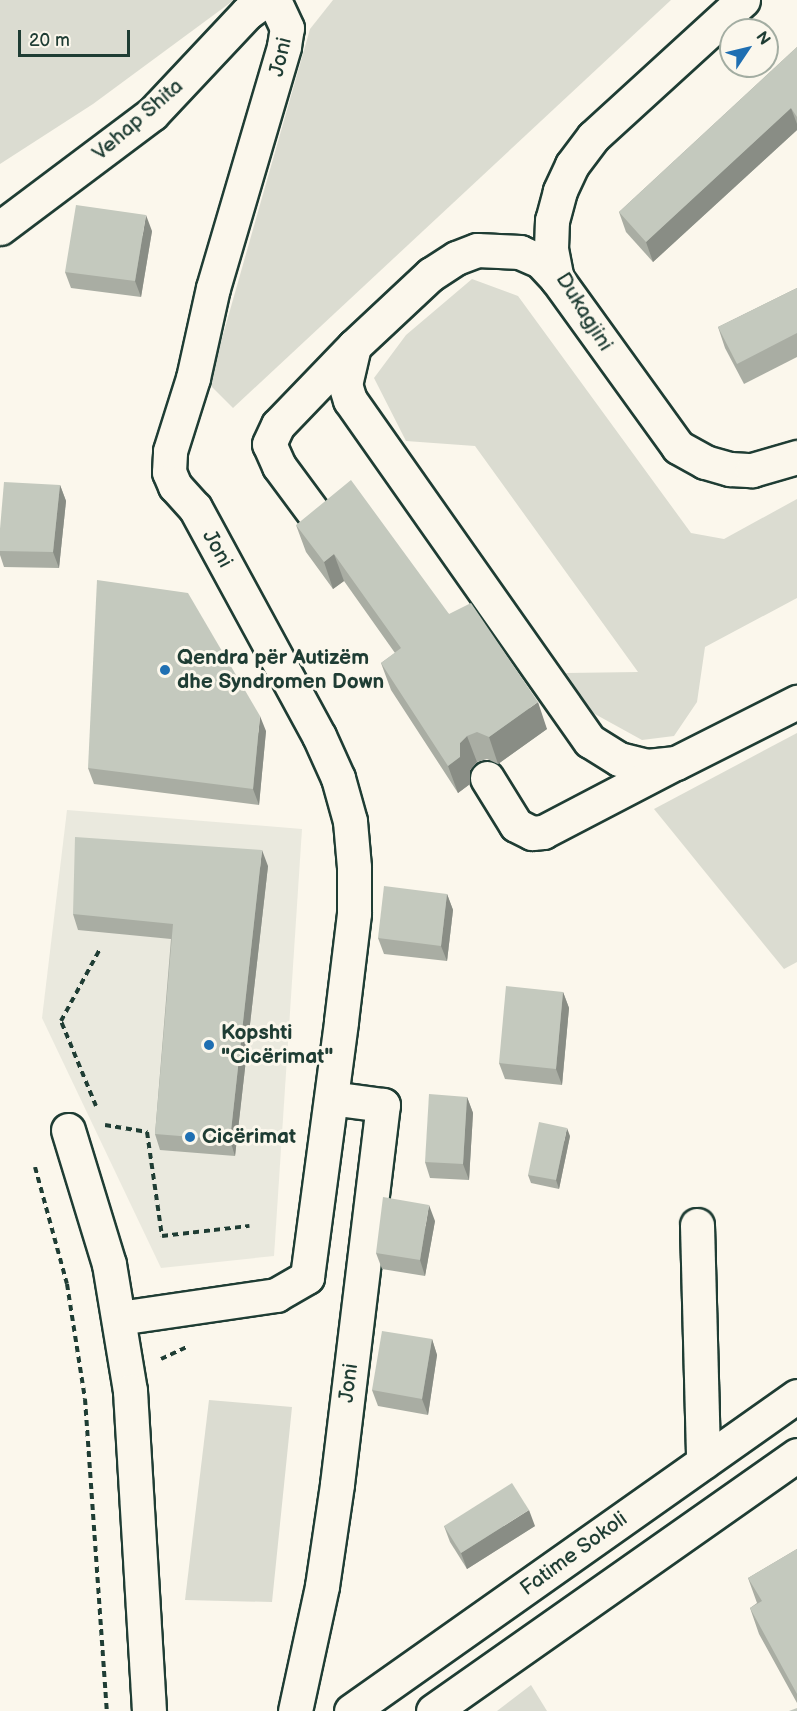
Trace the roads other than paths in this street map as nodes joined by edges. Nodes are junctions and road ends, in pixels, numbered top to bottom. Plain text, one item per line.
1 (265, 0) edge
2 (274, 0) edge
3 (743, 0) edge
4 (0, 228) edge
5 (558, 279) junction
6 (354, 346) junction
7 (797, 457) edge
8 (313, 512) edge
9 (797, 702) edge
10 (676, 763) junction
11 (487, 778) dead end
12 (331, 1098) junction
13 (68, 1130) dead end
14 (697, 1225) dead end
15 (119, 1318) junction
16 (797, 1396) edge
17 (797, 1455) edge
18 (703, 1462) junction
19 (149, 1711) edge
20 (295, 1711) edge
21 (351, 1711) edge
22 (433, 1711) edge

1 - 4 street, Vehap Shita
2 - 12 street, Joni
3 - 5 street, Dukagjini
5 - 6 street
5 - 7 street, Dukagjini
6 - 8 street
6 - 10 street
9 - 10 street
10 - 11 street
12 - 15 street, Joni
12 - 20 street, Joni
13 - 15 street
14 - 18 street
15 - 19 street
16 - 18 street, Fatime Sokoli
17 - 22 street
18 - 21 street, Fatime Sokoli

